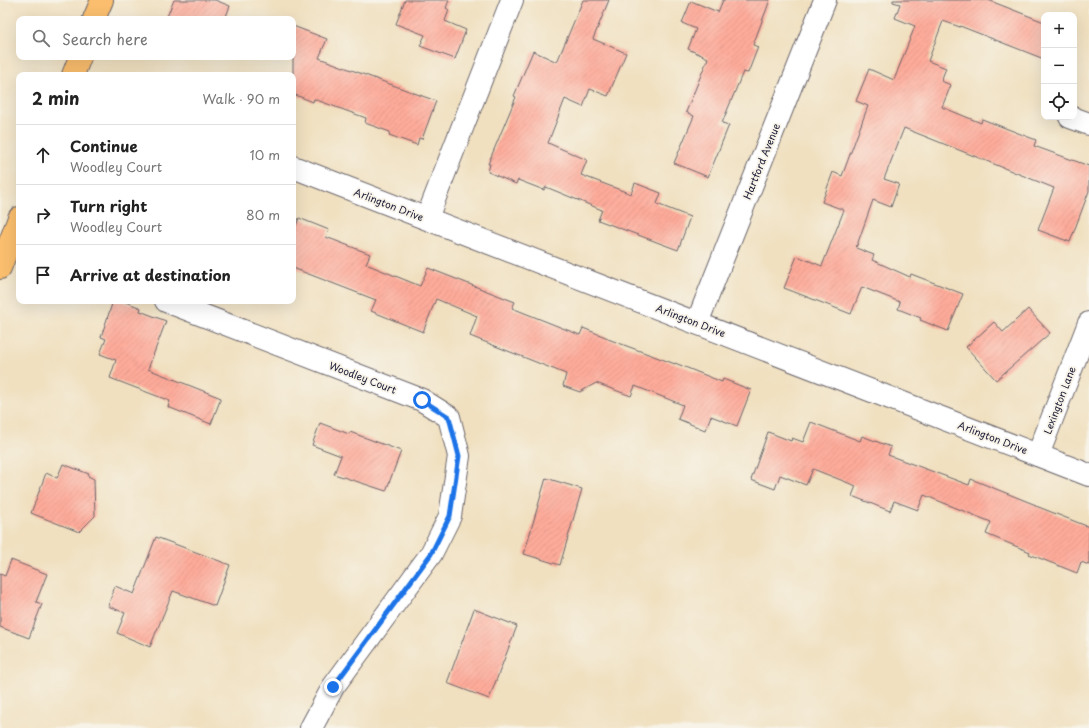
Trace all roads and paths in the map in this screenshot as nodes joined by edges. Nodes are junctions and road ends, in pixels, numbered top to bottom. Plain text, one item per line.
1 (102, 0) edge
2 (512, 0) edge
3 (825, 0) edge
4 (95, 16) edge
5 (79, 60) edge
6 (74, 72) edge
7 (1077, 120) edge
8 (1089, 124) edge
9 (296, 168) edge
10 (427, 218) junction
11 (15, 243) edge
12 (0, 268) edge
13 (174, 304) edge
14 (697, 323) junction
15 (1089, 323) edge
16 (1038, 455) junction
17 (1089, 475) edge
18 (311, 728) edge

1 - 4 main road
2 - 10 street
3 - 14 street, Hartford Avenue
5 - 6 main road
7 - 8 street
9 - 10 street, Arlington Drive
10 - 14 street, Arlington Drive
11 - 12 main road
13 - 18 street, Woodley Court
14 - 16 street, Arlington Drive
15 - 16 street, Lexington Lane
16 - 17 street, Arlington Drive

